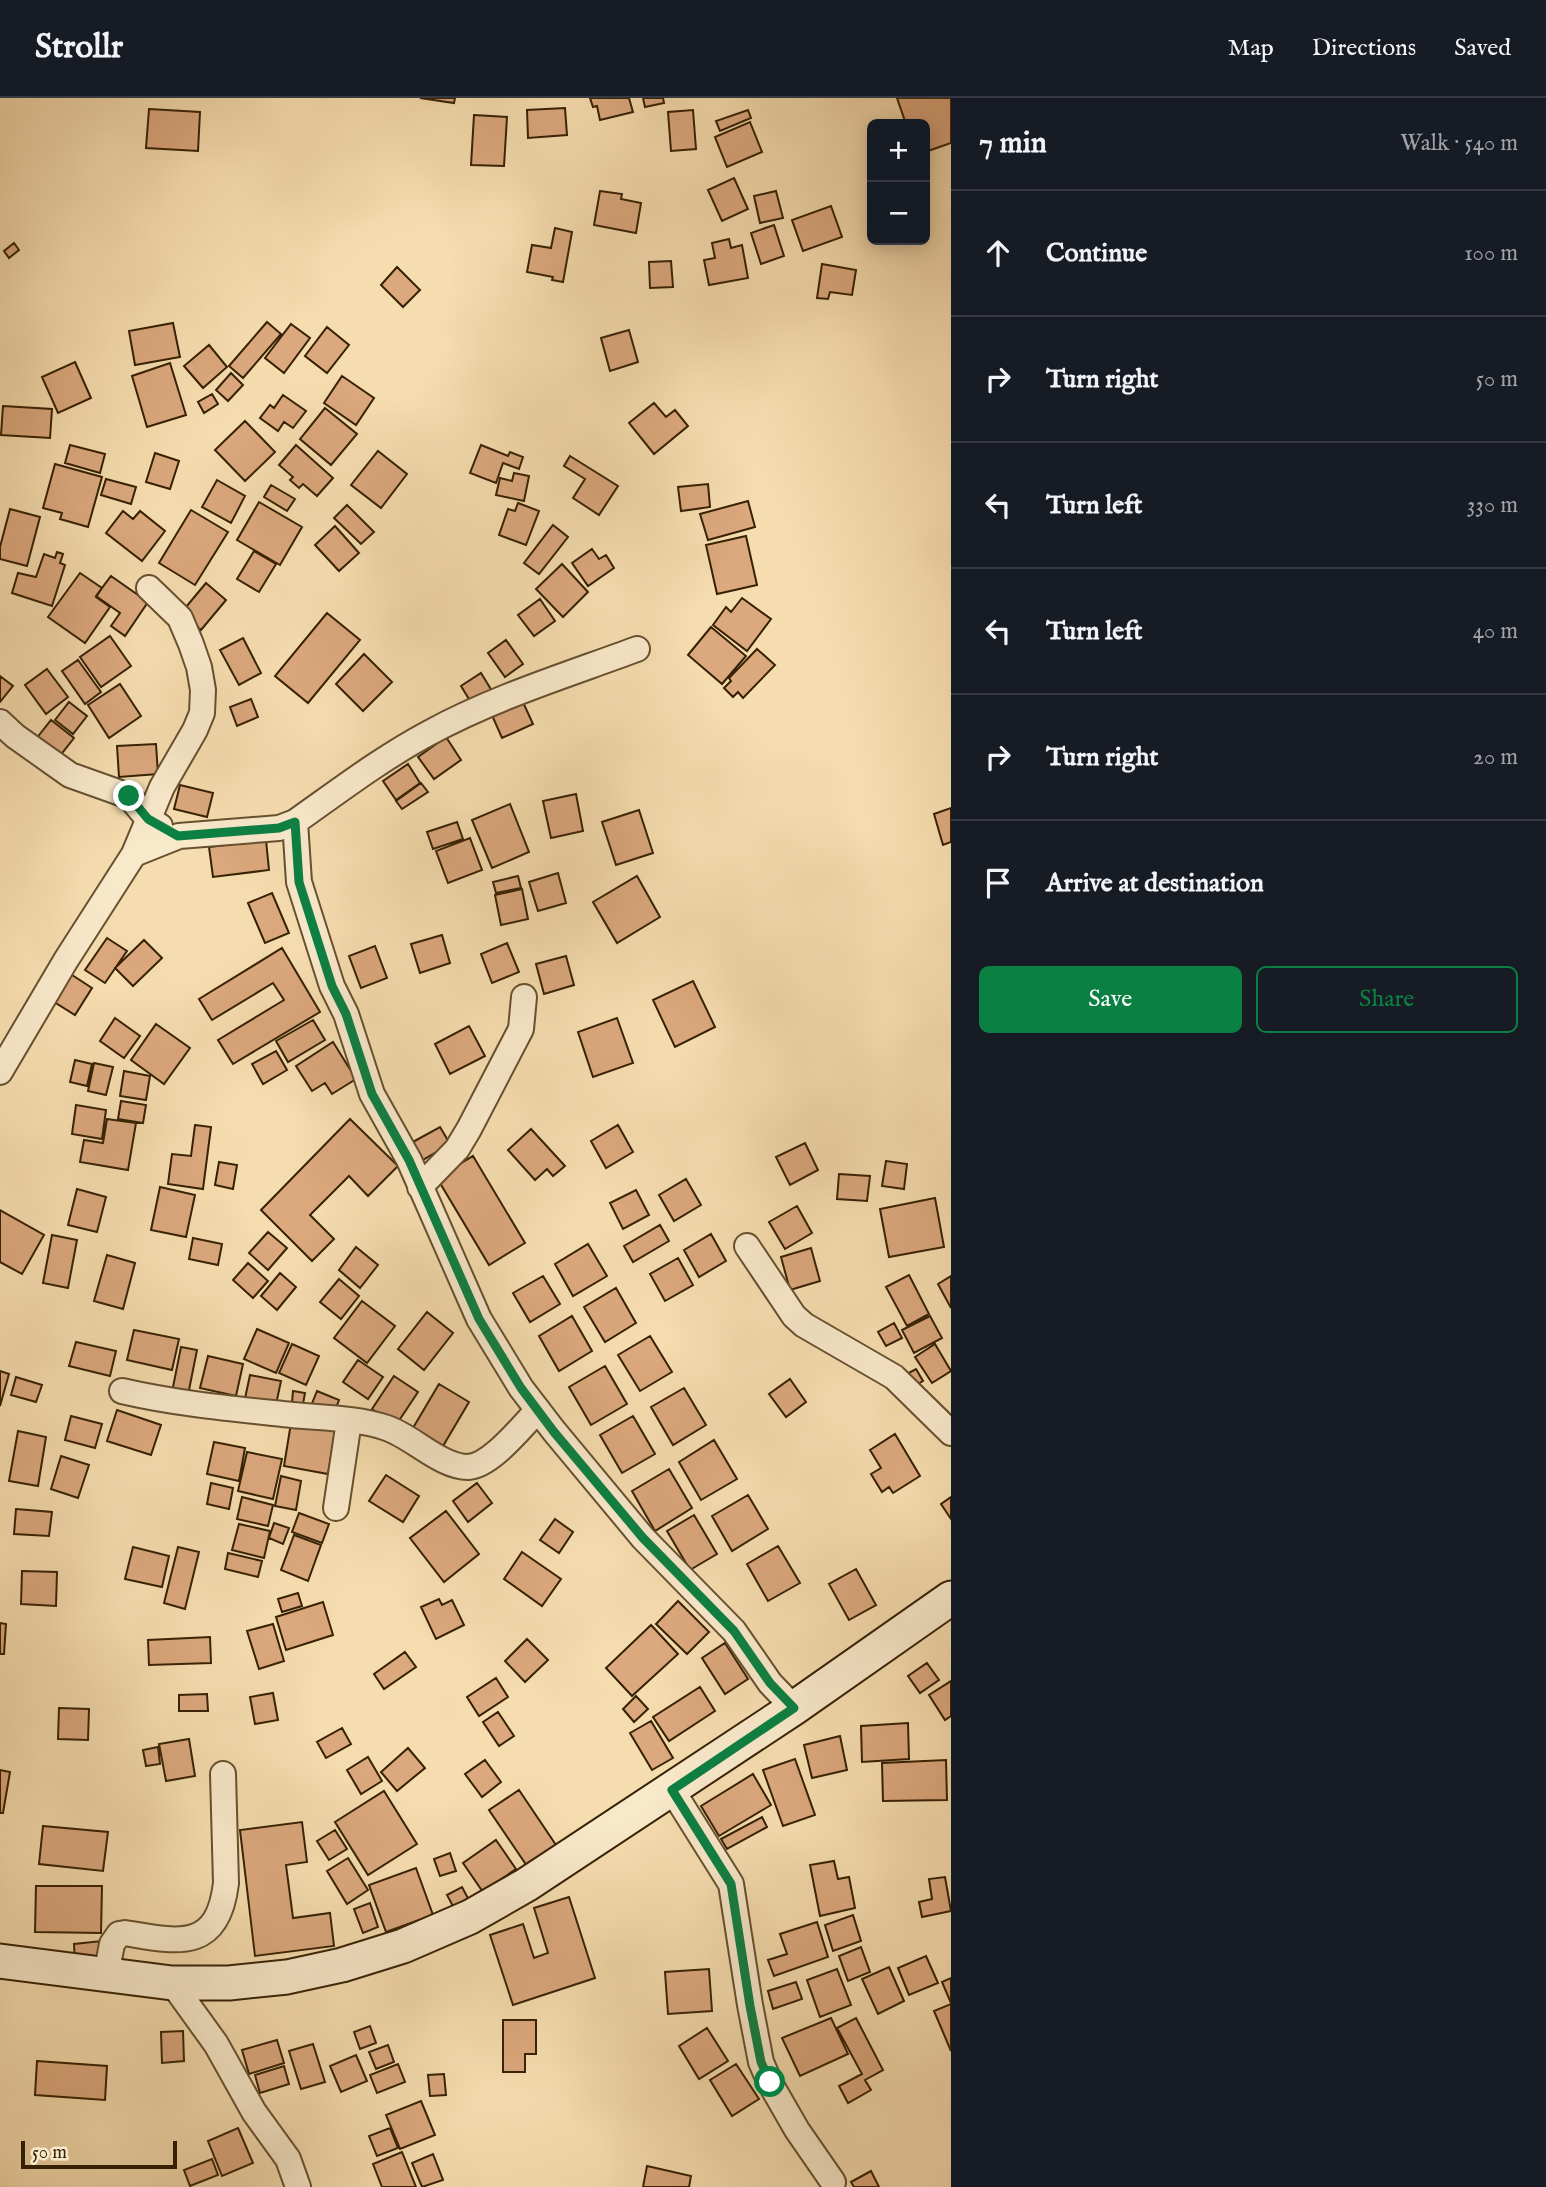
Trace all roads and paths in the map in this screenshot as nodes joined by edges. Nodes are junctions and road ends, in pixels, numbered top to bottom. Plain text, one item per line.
1 (149, 588) dead end
2 (637, 649) dead end
3 (0, 722) edge
4 (148, 819) junction
5 (295, 822) junction
6 (178, 836) junction
7 (134, 854) junction
8 (524, 998) dead end
9 (0, 1072) edge
10 (420, 1187) junction
11 (747, 1246) dead end
12 (122, 1391) dead end
13 (538, 1410) junction
14 (349, 1421) junction
15 (951, 1433) edge
16 (336, 1508) dead end
17 (951, 1598) edge
18 (794, 1708) junction
19 (223, 1774) dead end
20 (672, 1790) junction
21 (0, 1961) edge
22 (106, 1975) junction
23 (172, 1983) junction
24 (833, 2182) dead end
25 (298, 2187) edge

1 - 4 street
2 - 5 street
3 - 4 street
4 - 6 street
4 - 7 street
5 - 6 street
5 - 10 street
6 - 7 street
7 - 9 street
8 - 10 street
10 - 13 street
11 - 15 street
12 - 14 street
13 - 14 street
13 - 18 street
14 - 16 street
17 - 18 main road
18 - 20 main road
19 - 22 street
20 - 23 main road
20 - 24 street
21 - 22 main road
22 - 23 main road
23 - 25 street

